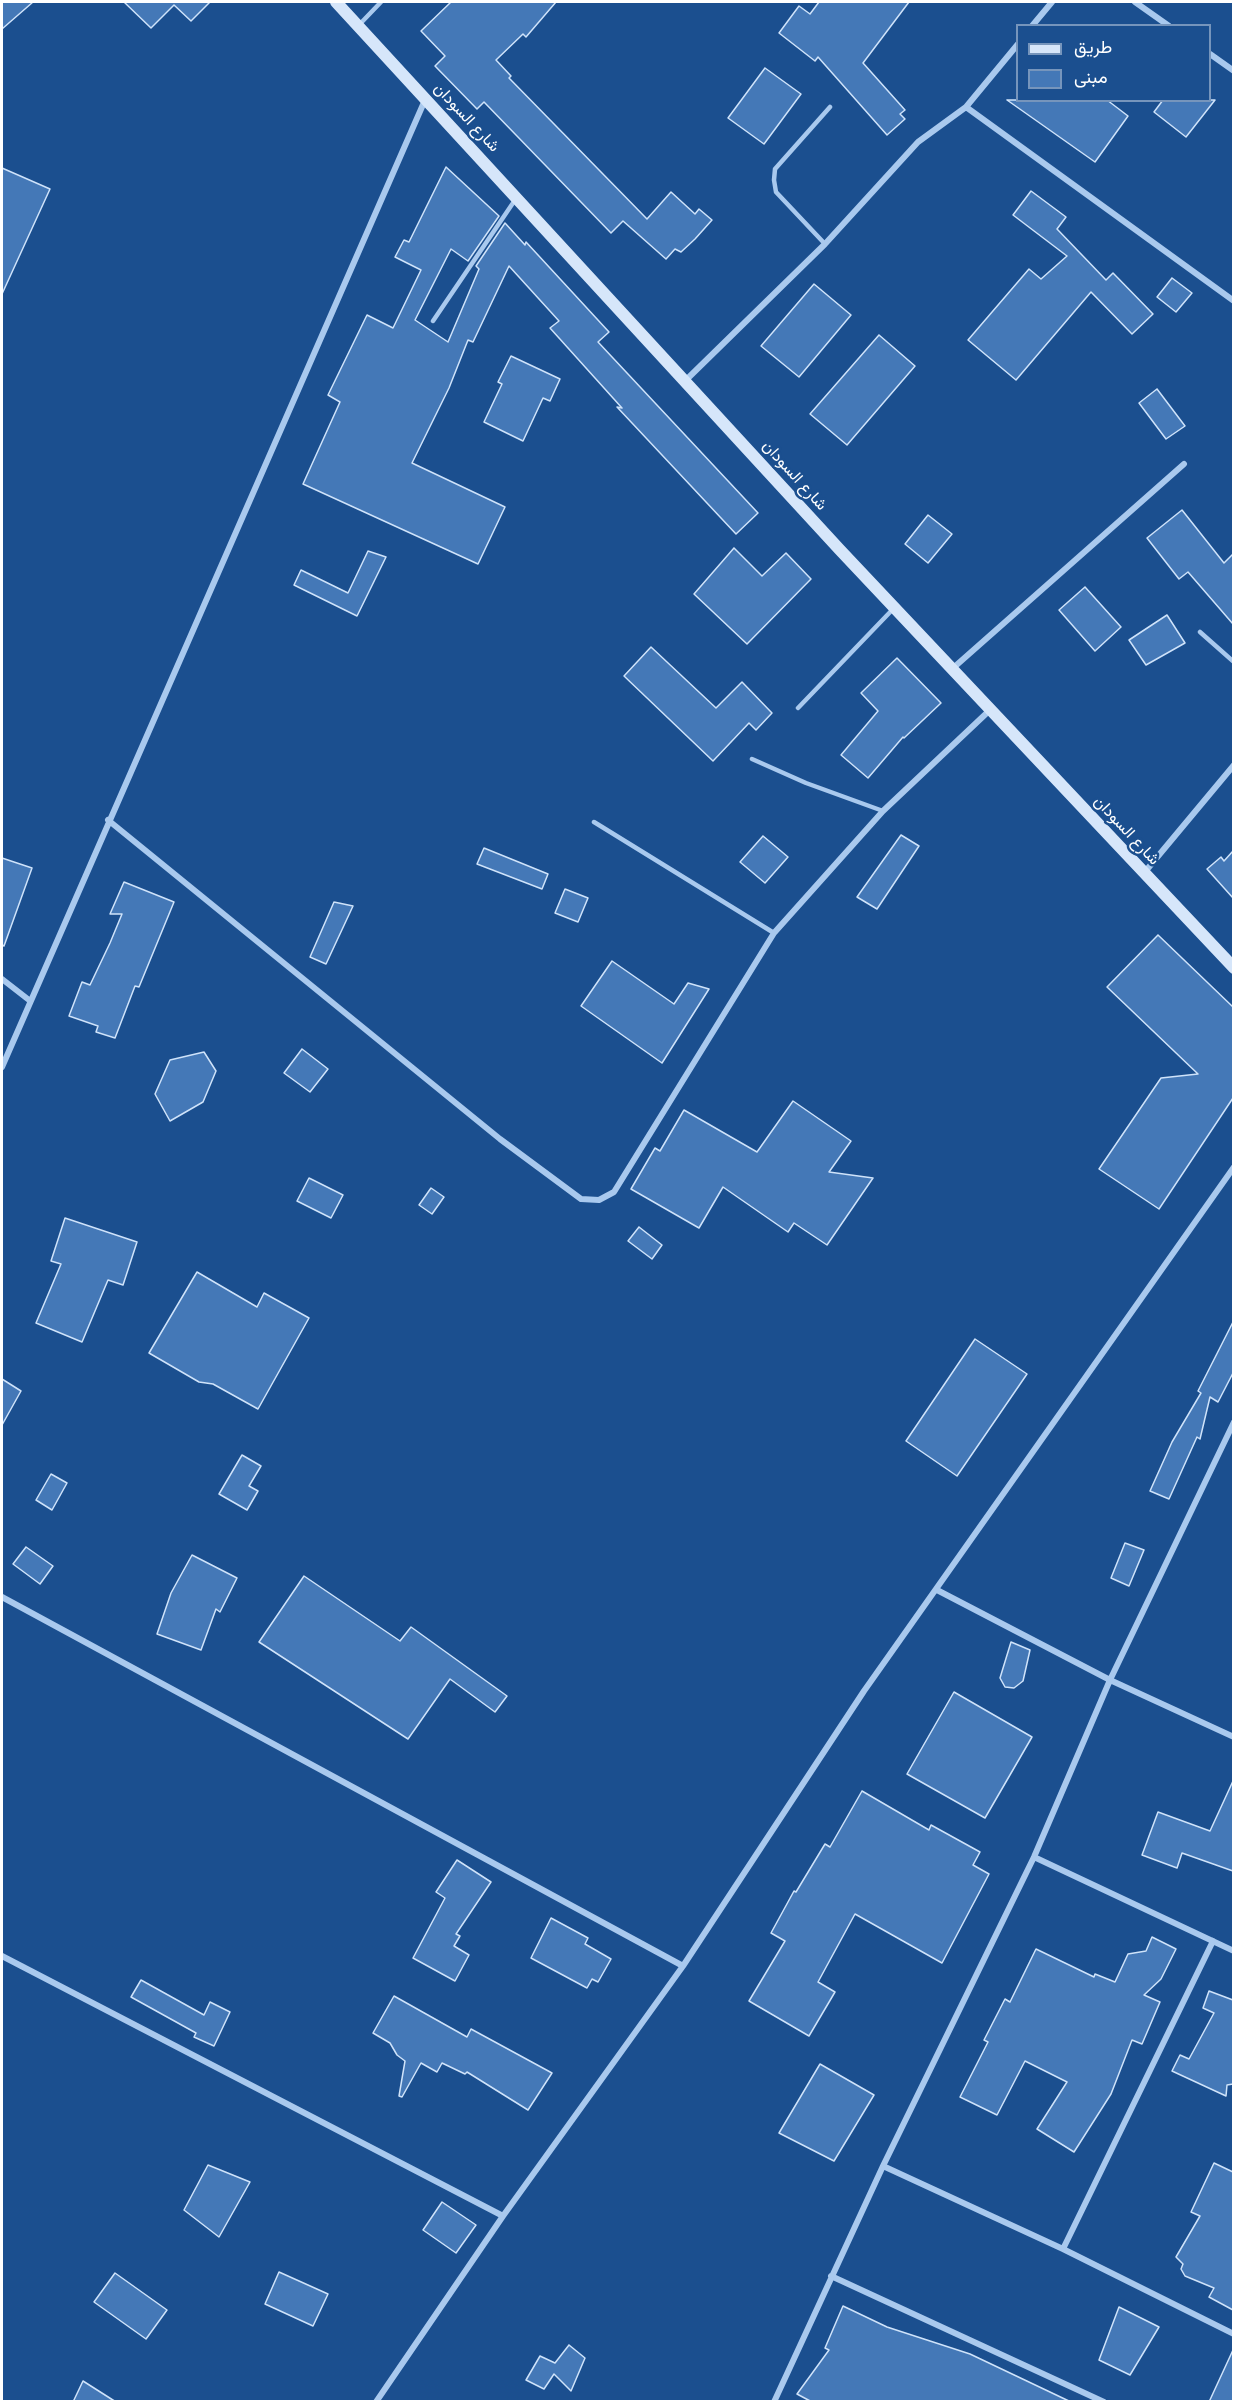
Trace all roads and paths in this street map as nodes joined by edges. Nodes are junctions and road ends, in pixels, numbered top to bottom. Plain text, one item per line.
1 (336, 2) edge
2 (381, 2) edge
3 (1052, 2) edge
4 (1135, 2) edge
5 (1034, 24) edge
6 (1166, 24) edge
7 (358, 26) junction
8 (1016, 45) edge
9 (1211, 55) edge
10 (1233, 71) edge
11 (426, 99) junction
12 (830, 107) dead end
13 (966, 107) junction
14 (517, 198) junction
15 (825, 244) junction
16 (1233, 301) edge
17 (433, 321) dead end
18 (685, 381) junction
19 (1184, 464) dead end
20 (894, 608) junction
21 (1200, 632) dead end
22 (1233, 662) edge
23 (952, 670) junction
24 (798, 708) dead end
25 (991, 709) junction
26 (752, 759) dead end
27 (1233, 765) edge
28 (883, 811) junction
29 (108, 820) junction
30 (594, 822) dead end
31 (1144, 874) junction
32 (774, 933) junction
33 (1233, 968) edge
34 (2, 979) edge
35 (29, 1000) junction
36 (2, 1067) edge
37 (1233, 1167) edge
38 (1233, 1422) edge
39 (937, 1590) junction
40 (2, 1597) edge
41 (1110, 1680) junction
42 (1233, 1737) edge
43 (1034, 1857) junction
44 (1213, 1941) junction
45 (1233, 1951) edge
46 (2, 1956) edge
47 (682, 1966) junction
48 (884, 2166) junction
49 (503, 2216) junction
50 (1063, 2249) junction
51 (831, 2276) junction
52 (1233, 2334) edge
53 (376, 2402) edge
54 (774, 2402) edge
55 (1104, 2402) edge

1 - 7 main road, شارع السودان
2 - 7 lane
3 - 5 street
4 - 6 street
7 - 11 main road, شارع السودان
8 - 13 street
9 - 10 street
11 - 14 main road, شارع السودان
11 - 29 street
12 - 15 lane
13 - 15 street
13 - 16 street
14 - 17 lane
14 - 18 main road, شارع السودان
15 - 18 street
18 - 20 main road, شارع السودان
19 - 23 street
20 - 23 main road, شارع السودان
20 - 24 lane
21 - 22 lane
23 - 25 main road, شارع السودان
25 - 28 street
25 - 31 main road, شارع السودان
26 - 28 lane
27 - 31 street
28 - 32 street
29 - 32 street
29 - 35 street
30 - 32 lane
31 - 33 main road, شارع السودان
34 - 35 street
35 - 36 street
37 - 39 street
38 - 41 street
39 - 41 street
39 - 47 street
40 - 47 street
41 - 42 street
41 - 43 street
43 - 44 street
43 - 48 street
44 - 45 street
44 - 50 street
46 - 49 street
47 - 49 street
48 - 50 street
48 - 51 street
49 - 53 street
50 - 52 street
51 - 54 street
51 - 55 street

